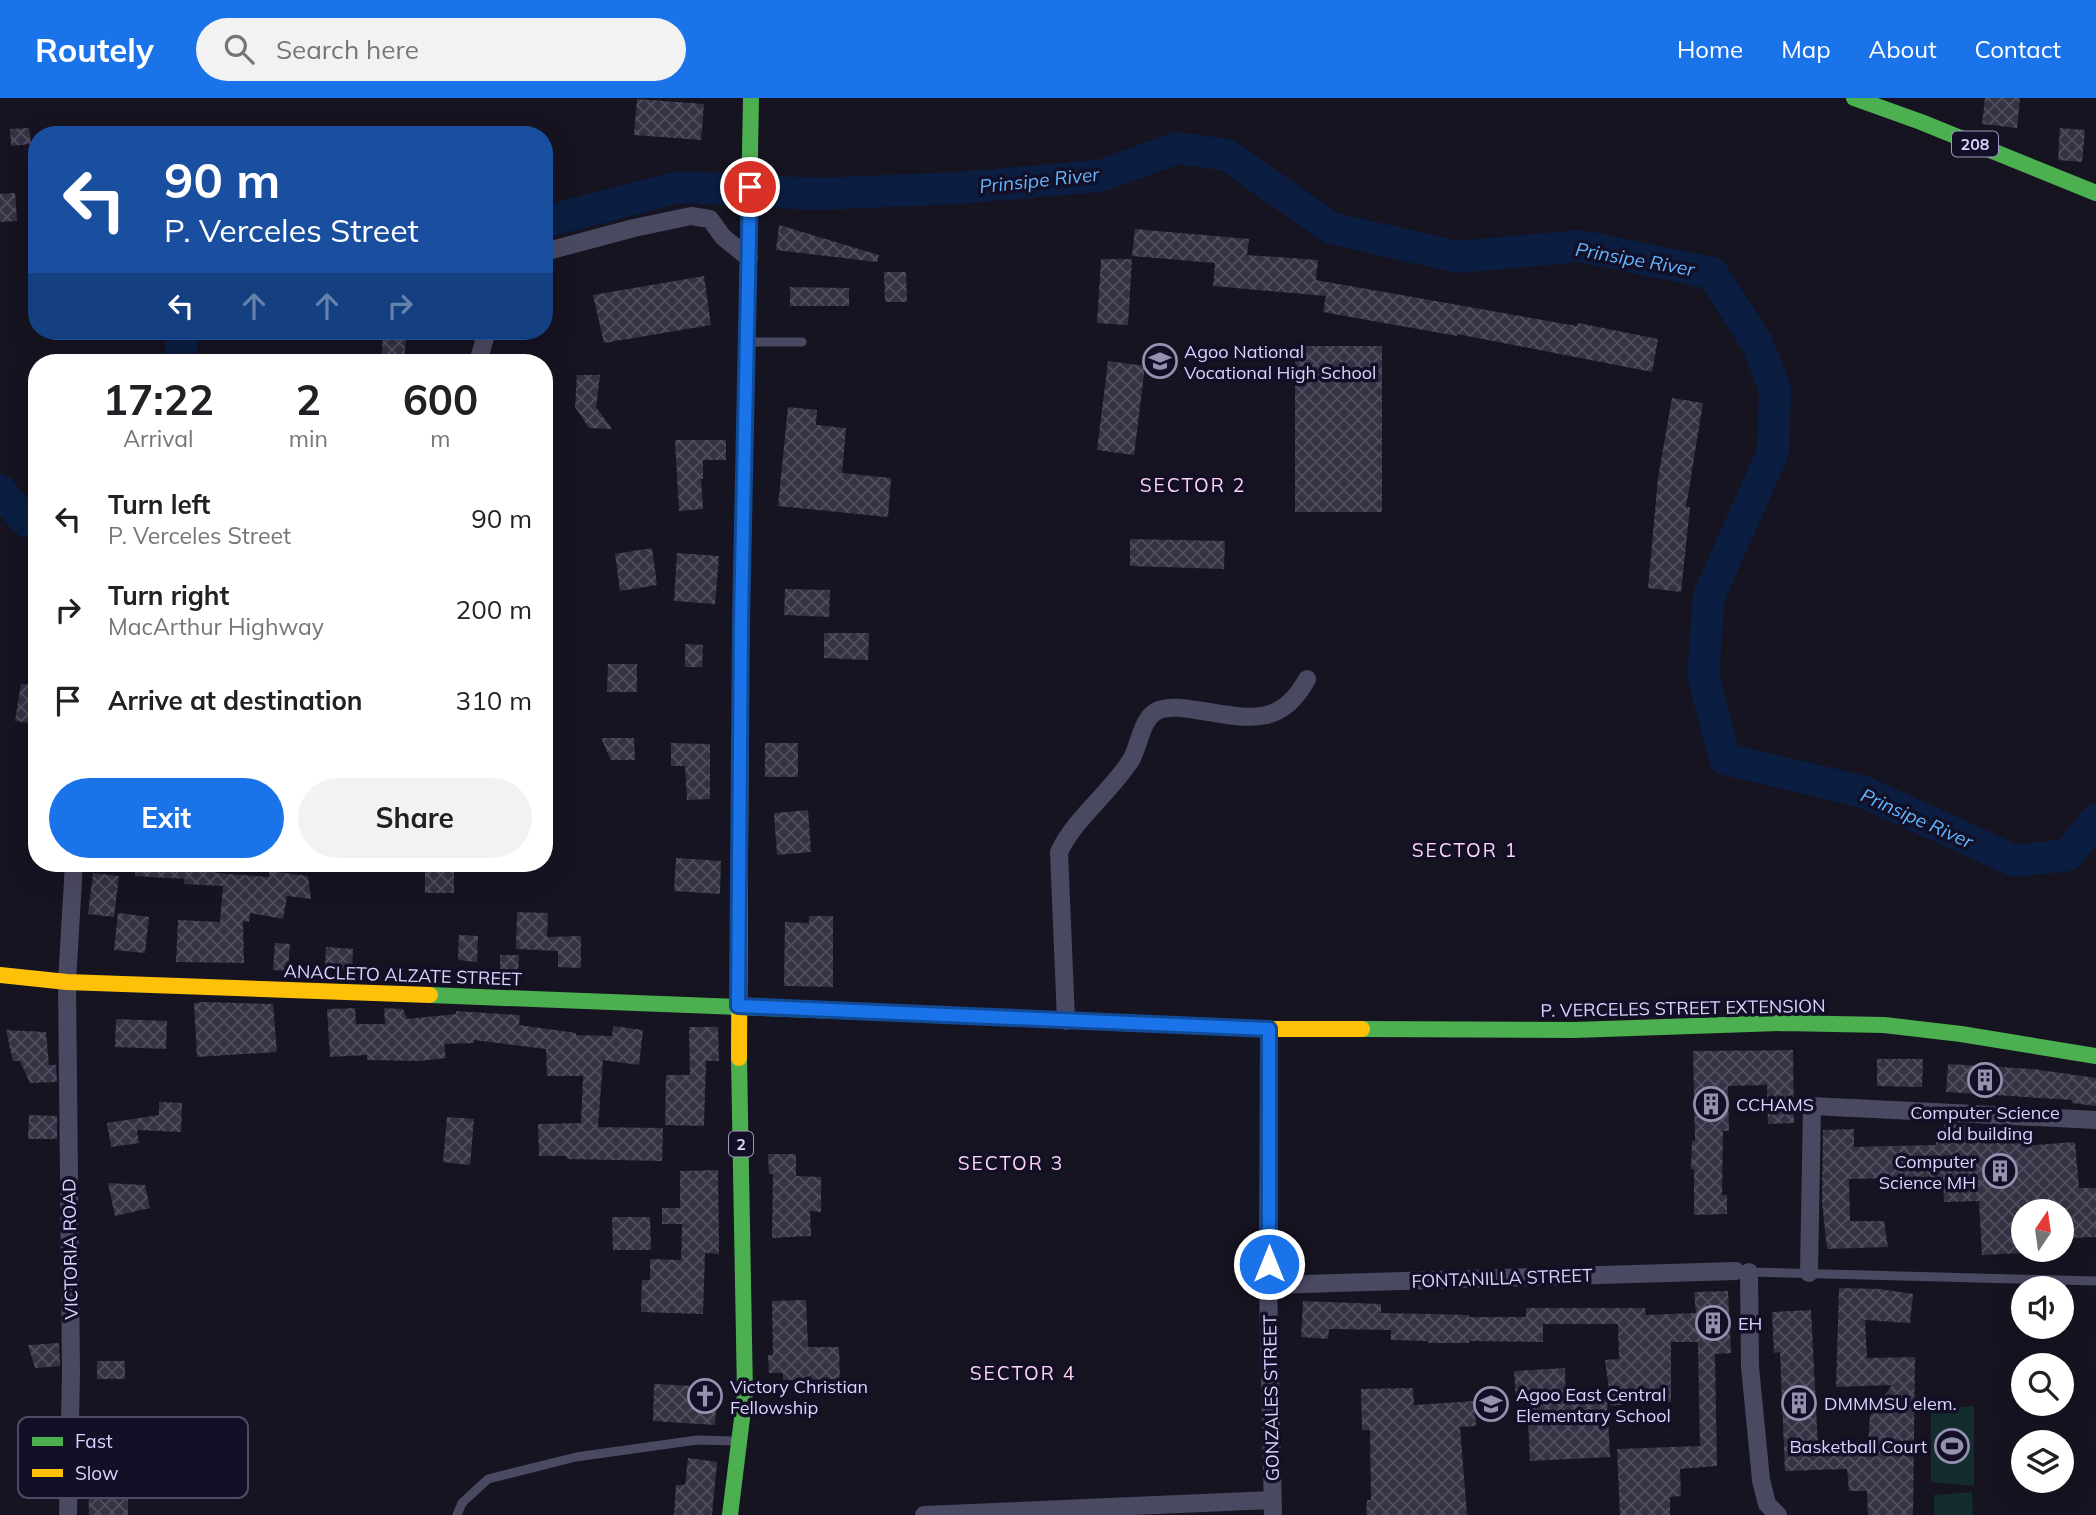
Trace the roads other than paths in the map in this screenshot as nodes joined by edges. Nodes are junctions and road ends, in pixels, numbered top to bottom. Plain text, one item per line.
1 (751, 98) edge
2 (1854, 98) edge
3 (2096, 193) edge
4 (553, 250) edge
5 (749, 258) junction
6 (747, 342) junction
7 (802, 342) dead end
8 (1307, 679) dead end
9 (74, 872) edge
10 (0, 975) edge
11 (67, 982) junction
12 (738, 1006) junction
13 (1066, 1021) junction
14 (1269, 1029) junction
15 (2096, 1056) edge
16 (2096, 1120) edge
17 (1742, 1271) junction
18 (1809, 1273) junction
19 (2096, 1281) edge
20 (1269, 1285) junction
21 (70, 1417) edge
22 (739, 1441) junction
23 (1273, 1507) edge
24 (457, 1515) edge
25 (730, 1515) edge
26 (924, 1515) edge
27 (1778, 1515) edge

1 - 5 main road, 2
2 - 3 main road, 208
4 - 5 street
5 - 6 main road, 2
6 - 7 lane
6 - 12 main road, 2
8 - 13 street
9 - 11 street, VICTORIA ROAD
10 - 11 main road, ANACLETO ALZATE STREET
11 - 12 main road, ANACLETO ALZATE STREET
11 - 21 street, VICTORIA ROAD
12 - 13 main road, ANACLETO ALZATE STREET
12 - 22 main road, 2
13 - 14 main road, P. VERCELES STREET EXTENSION
14 - 15 main road, P. VERCELES STREET EXTENSION
14 - 20 street, GONZALES STREET
16 - 18 street
17 - 18 lane
17 - 20 street, FONTANILLA STREET
17 - 27 street
18 - 19 lane
20 - 23 street, GONZALES STREET
22 - 24 lane
22 - 25 main road, 2
23 - 26 street

